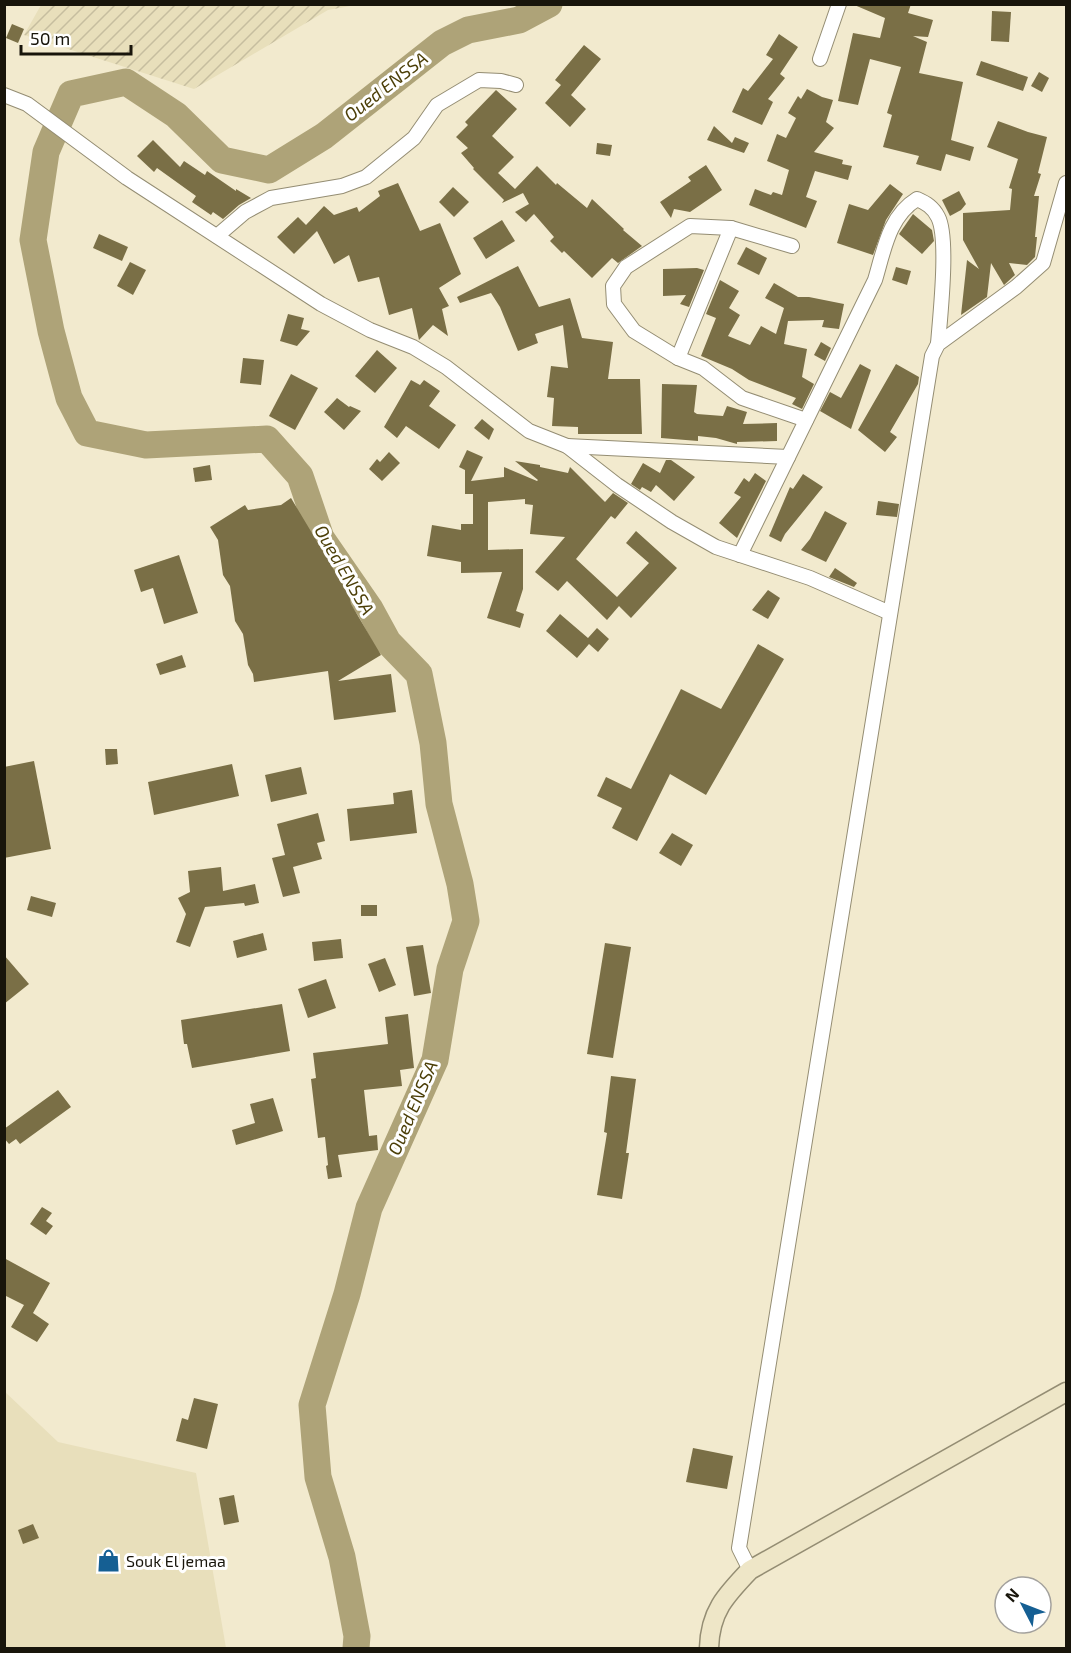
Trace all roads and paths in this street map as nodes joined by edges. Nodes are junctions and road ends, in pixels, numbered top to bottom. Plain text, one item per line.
1 (838, 4) edge
2 (820, 59) dead end
3 (516, 86) dead end
4 (4, 95) edge
5 (1066, 183) edge
6 (730, 228) junction
7 (217, 236) junction
8 (792, 246) dead end
9 (938, 344) junction
10 (678, 358) junction
11 (806, 420) junction
12 (567, 446) junction
13 (788, 457) junction
14 (740, 555) junction
15 (890, 613) junction
16 (1066, 1392) edge
17 (750, 1570) junction
18 (709, 1648) edge

1 - 2 street
3 - 7 street
4 - 7 street
5 - 9 street
6 - 8 street
6 - 10 street
6 - 10 street
7 - 12 street
9 - 11 street
9 - 15 street
10 - 11 street
11 - 13 street
12 - 13 street
12 - 14 street
13 - 14 street
14 - 15 street
15 - 17 street
16 - 17 main road
17 - 18 main road

